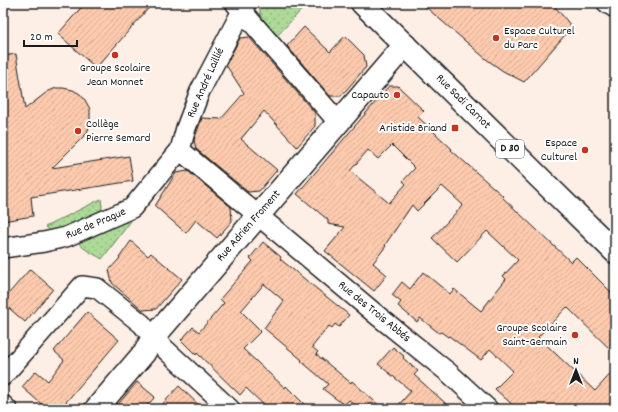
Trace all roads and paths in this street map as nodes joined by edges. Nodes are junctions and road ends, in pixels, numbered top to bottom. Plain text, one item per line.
1 (362, 3) edge
2 (607, 3) edge
3 (240, 6) edge
4 (615, 8) edge
5 (405, 45) junction
6 (339, 123) junction
7 (180, 150) junction
8 (168, 164) joint
9 (258, 216) junction
10 (3, 248) edge
11 (615, 252) edge
12 (153, 338) junction
13 (3, 376) edge
14 (3, 406) edge
15 (7, 409) edge
16 (96, 409) edge
17 (230, 409) edge
18 (488, 409) edge

1 - 5 street, Rue Sadi Carnot / D 30
2 - 4 street
3 - 6 street
3 - 7 street, Rue André Laillié
5 - 6 street, Rue Adrien Froment
5 - 11 street, Rue Sadi Carnot / D 30
6 - 9 street, Rue Adrien Froment
7 - 8 street, Rue André Laillié
7 - 9 street, Rue des Trois Abbés
8 - 10 street, Rue de Prague
9 - 12 street, Rue Adrien Froment
9 - 18 street, Rue des Trois Abbés
12 - 13 street
12 - 16 street, Rue Adrien Froment
12 - 17 street
14 - 15 street

